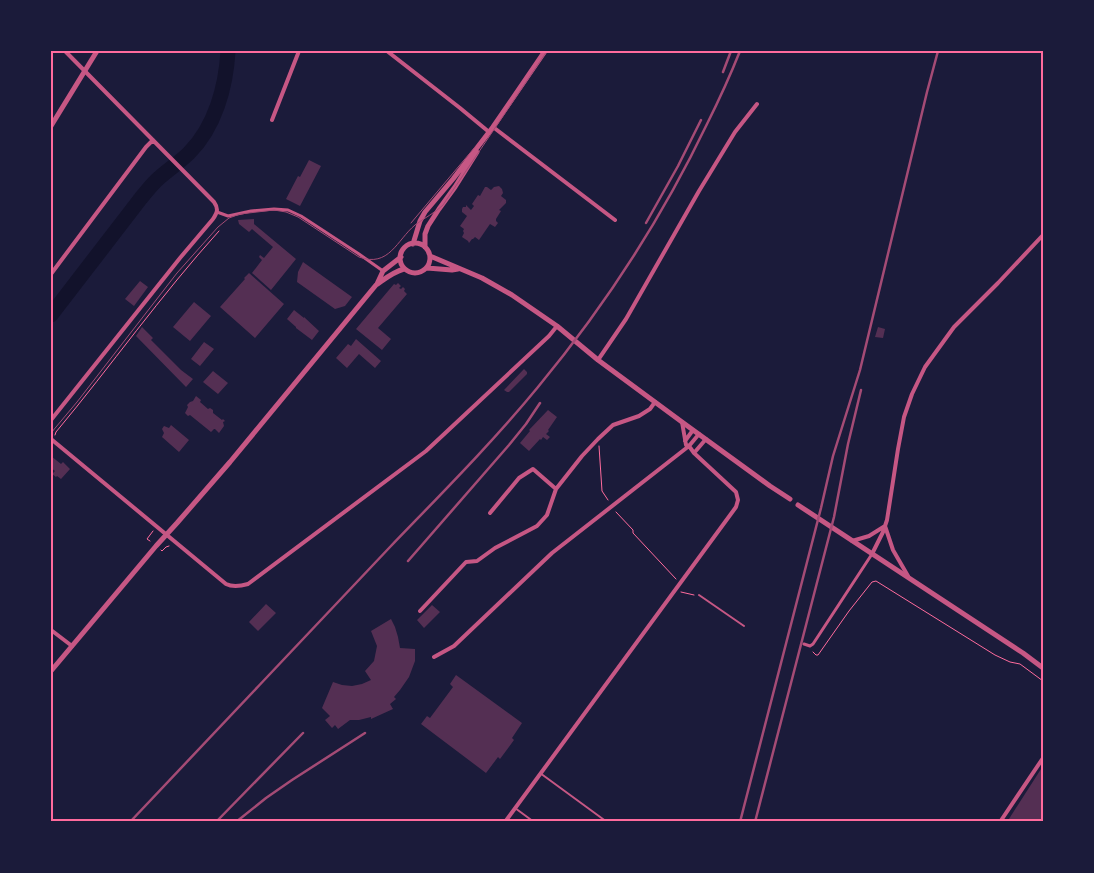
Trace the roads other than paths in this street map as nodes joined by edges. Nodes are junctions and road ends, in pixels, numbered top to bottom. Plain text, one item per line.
1 (64, 51) edge
2 (97, 51) edge
3 (298, 51) edge
4 (387, 51) edge
5 (545, 51) edge
6 (85, 71) junction
7 (756, 104) dead end
8 (272, 120) dead end
9 (51, 126) edge
10 (493, 127) junction
11 (489, 132) junction
12 (153, 140) junction
13 (217, 212) junction
14 (615, 220) dead end
15 (1043, 235) edge
16 (413, 244) junction
17 (425, 247) junction
18 (430, 256) junction
19 (400, 257) junction
20 (404, 268) junction
21 (427, 268) junction
22 (459, 269) junction
23 (383, 271) junction
24 (51, 274) edge
25 (376, 285) junction
26 (556, 326) junction
27 (598, 360) junction
28 (655, 402) junction
29 (51, 420) edge
30 (682, 422) junction
31 (693, 430) junction
32 (699, 434) junction
33 (51, 439) edge
34 (706, 439) junction
35 (685, 441) junction
36 (689, 446) junction
37 (694, 453) junction
38 (556, 489) junction
39 (790, 499) dead end
40 (798, 505) dead end
41 (490, 513) dead end
42 (885, 526) junction
43 (167, 534) junction
44 (852, 541) junction
45 (872, 554) junction
46 (910, 579) junction
47 (699, 595) road end
48 (420, 611) dead end
49 (744, 626) dead end
50 (51, 630) edge
51 (804, 644) dead end
52 (72, 646) junction
53 (434, 657) dead end
54 (1043, 668) edge
55 (51, 671) edge
56 (1043, 758) edge
57 (540, 773) junction
58 (515, 808) junction
59 (505, 822) edge
60 (534, 822) edge
61 (607, 822) edge
62 (1000, 822) edge

1 - 6 street
2 - 6 street
3 - 8 street
4 - 11 street
5 - 10 street
6 - 9 street
6 - 12 street
7 - 27 street
10 - 11 street
10 - 14 street
11 - 16 street
11 - 17 street
12 - 13 street
12 - 24 street
13 - 23 street
13 - 29 street
15 - 42 street
16 - 17 street
16 - 19 street
17 - 18 street
18 - 21 street
18 - 22 street
19 - 20 street
19 - 23 street
20 - 21 street
20 - 25 street
21 - 22 street
22 - 26 street
23 - 25 street
25 - 43 street
26 - 27 street
26 - 43 street
27 - 28 street
28 - 30 street
28 - 38 street
30 - 31 street
30 - 35 street
31 - 32 street
31 - 35 street
32 - 34 street
32 - 36 street
33 - 43 street
34 - 37 street
34 - 39 street
35 - 36 street
36 - 37 street
36 - 53 street
37 - 57 street
38 - 41 street
38 - 48 street
40 - 44 street
42 - 44 street
42 - 45 street
42 - 46 street
43 - 52 street
44 - 45 street
45 - 46 street
45 - 51 street
46 - 54 street
47 - 49 lane
50 - 52 street
52 - 55 street
56 - 62 street
57 - 58 street
57 - 61 lane
58 - 59 street
58 - 60 lane

